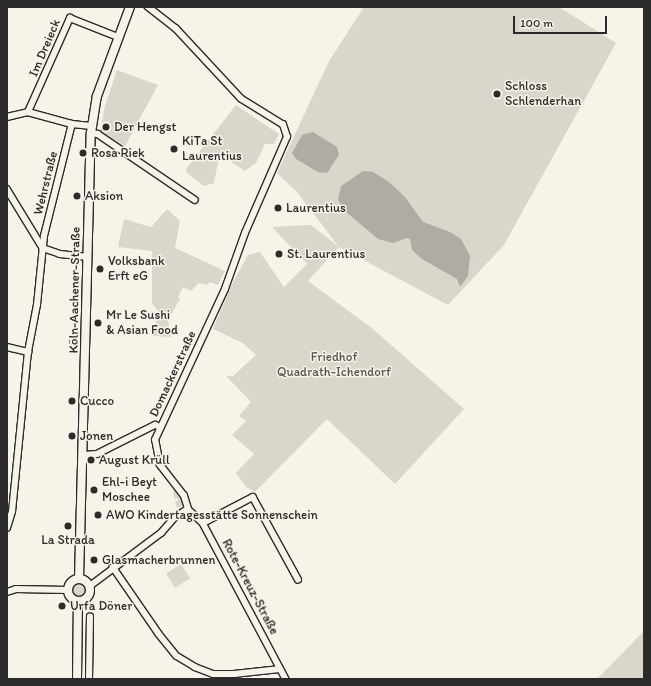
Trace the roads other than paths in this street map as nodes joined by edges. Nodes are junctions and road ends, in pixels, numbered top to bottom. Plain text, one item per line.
1 (130, 7) edge
2 (148, 7) edge
3 (118, 37) junction
4 (28, 112) junction
5 (7, 117) edge
6 (72, 124) junction
7 (91, 130) junction
8 (7, 189) edge
9 (195, 200) dead end
10 (44, 248) junction
11 (88, 257) junction
12 (7, 347) edge
13 (28, 352) junction
14 (161, 427) junction
15 (83, 455) junction
16 (188, 509) junction
17 (203, 523) junction
18 (7, 528) edge
19 (113, 567) junction
20 (79, 579) junction
21 (298, 579) dead end
22 (90, 586) junction
23 (7, 590) edge
24 (68, 590) junction
25 (78, 601) junction
26 (90, 617) dead end
27 (78, 642) junction
28 (89, 648) junction
29 (280, 669) junction
30 (77, 679) edge
31 (89, 679) edge
32 (286, 679) edge

1 - 3 main road, Köln-Aachener-Straße
2 - 14 street, Domackerstraße
3 - 4 street, Im Dreieck
3 - 7 main road, Köln-Aachener-Straße
4 - 5 street
4 - 6 street
6 - 7 street
6 - 10 street, Wehrstraße
7 - 9 street
7 - 11 main road, Köln-Aachener-Straße
8 - 10 street
10 - 11 street
10 - 13 street, Wehrstraße
11 - 15 main road, Köln-Aachener-Straße
12 - 13 street
13 - 18 street, Wehrstraße
14 - 15 street
14 - 16 street, Domackerstraße
15 - 20 main road, Köln-Aachener-Straße
16 - 17 street, Rote-Kreuz-Straße
16 - 19 street
17 - 21 street
17 - 29 street, Rote-Kreuz-Straße
19 - 22 street
19 - 29 street
20 - 22 main road
20 - 24 main road
22 - 25 main road
23 - 24 street
24 - 25 main road
25 - 27 main road
26 - 28 street
27 - 28 street
27 - 30 main road
28 - 31 street
29 - 32 street, Rote-Kreuz-Straße

